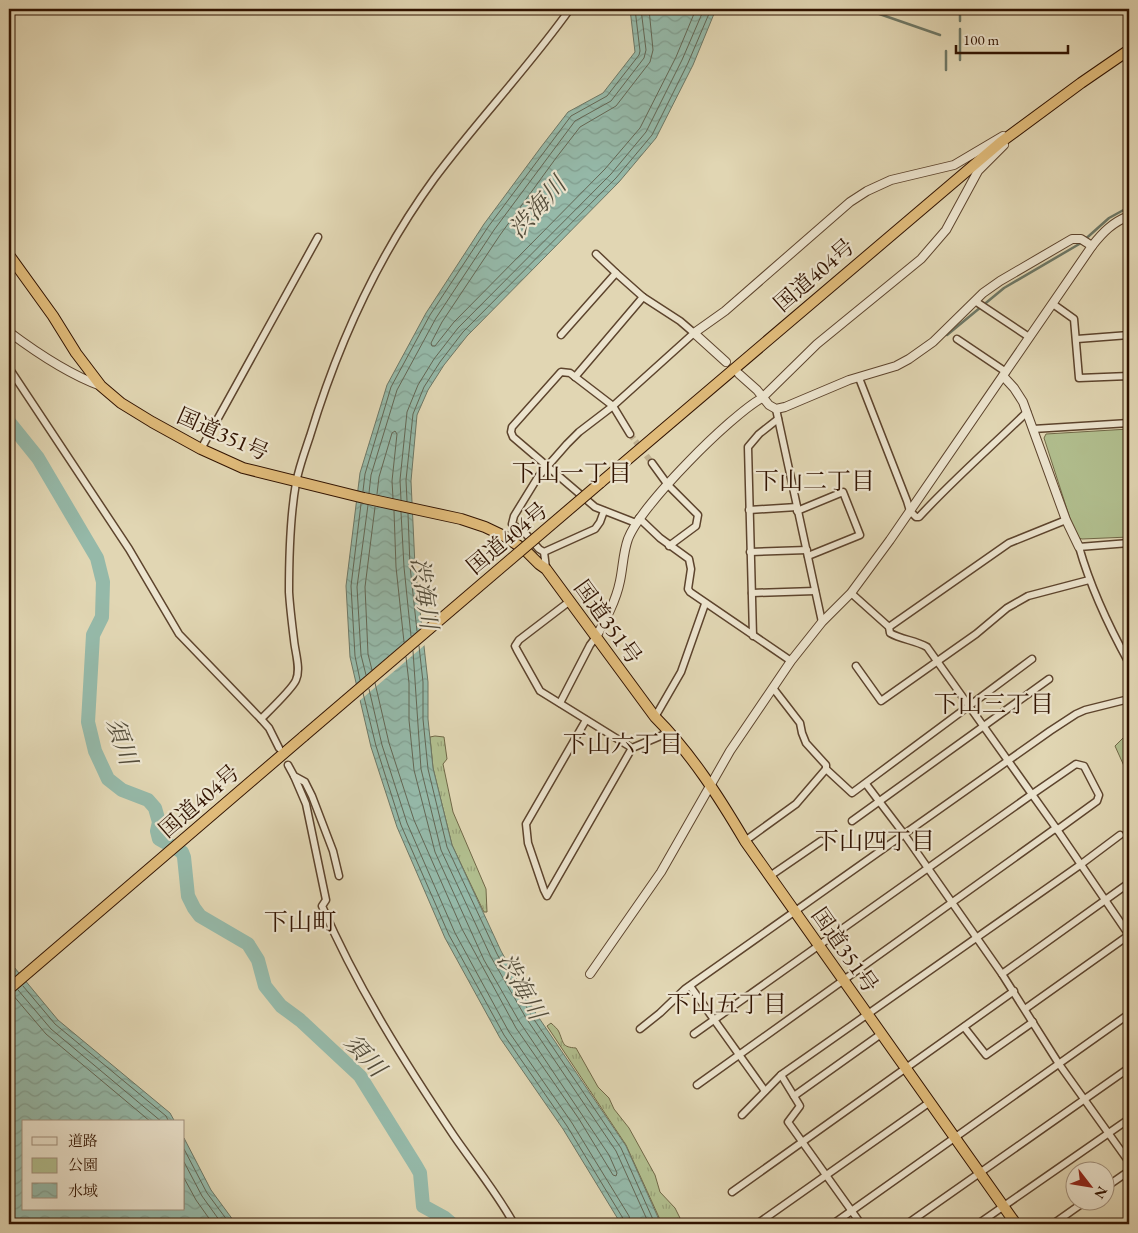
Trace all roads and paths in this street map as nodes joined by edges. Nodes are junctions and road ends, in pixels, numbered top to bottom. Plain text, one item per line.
1 (570, 9) edge
2 (1129, 50) edge
3 (1046, 108) junction
4 (1129, 216) edge
5 (318, 237) dead end
6 (1092, 246) junction
7 (596, 254) dead end
8 (9, 255) edge
9 (616, 273) junction
10 (643, 297) junction
11 (975, 301) junction
12 (1053, 304) junction
13 (9, 332) edge
14 (694, 333) junction
15 (561, 335) dead end
16 (1129, 335) edge
17 (1029, 337) junction
18 (1076, 338) junction
19 (958, 339) dead end
20 (726, 362) dead end
21 (9, 368) edge
22 (739, 374) dead end
23 (1004, 374) junction
24 (575, 376) junction
25 (1129, 376) edge
26 (859, 378) junction
27 (100, 386) junction
28 (762, 398) junction
29 (613, 406) junction
30 (776, 409) junction
31 (1027, 412) junction
32 (778, 419) junction
33 (1129, 422) edge
34 (1033, 429) junction
35 (630, 434) tunnel mouth
36 (201, 449) junction
37 (652, 463) tunnel mouth
38 (547, 466) junction
39 (300, 483) junction
40 (668, 485) junction
41 (797, 509) junction
42 (749, 510) junction
43 (604, 511) junction
44 (910, 511) junction
45 (1066, 520) junction
46 (638, 521) junction
47 (1129, 544) edge
48 (670, 546) junction
49 (1079, 547) junction
50 (544, 552) junction
51 (750, 552) junction
52 (807, 553) junction
53 (546, 569) junction
54 (1089, 580) junction
55 (815, 591) junction
56 (752, 593) junction
57 (851, 593) junction
58 (570, 601) junction
59 (706, 604) junction
60 (822, 622) junction
61 (889, 627) junction
62 (753, 636) junction
63 (596, 637) junction
64 (1032, 659) dead end
65 (791, 661) junction
66 (936, 663) junction
67 (1129, 663) edge
68 (856, 666) dead end
69 (1048, 679) dead end
70 (773, 688) junction
71 (1129, 699) edge
72 (560, 703) junction
73 (968, 708) junction
74 (655, 717) junction
75 (261, 719) junction
76 (586, 720) junction
77 (982, 726) junction
78 (670, 732) junction
79 (279, 748) dead end
80 (632, 748) junction
81 (1007, 762) junction
82 (288, 765) dead end
83 (826, 769) junction
84 (294, 776) junction
85 (866, 784) junction
86 (711, 786) junction
87 (1031, 795) junction
88 (879, 801) junction
89 (852, 821) dead end
90 (1056, 829) junction
91 (904, 834) junction
92 (1120, 835) dead end
93 (745, 841) junction
94 (821, 841) dead end
95 (1080, 866) junction
96 (927, 869) junction
97 (339, 876) dead end
98 (770, 876) junction
99 (1129, 883) edge
100 (1105, 900) junction
101 (952, 903) junction
102 (795, 911) junction
103 (1129, 935) edge
104 (976, 938) junction
105 (819, 945) junction
106 (590, 974) dead end
107 (1002, 974) junction
108 (843, 980) junction
109 (690, 986) junction
110 (9, 989) edge
111 (1014, 991) junction
112 (1025, 1009) junction
113 (1129, 1014) edge
114 (868, 1015) junction
115 (716, 1020) junction
116 (1033, 1022) junction
117 (964, 1027) junction
118 (640, 1029) dead end
119 (694, 1034) dead end
120 (882, 1034) junction
121 (740, 1054) junction
122 (1059, 1064) junction
123 (905, 1067) junction
124 (1129, 1068) edge
125 (781, 1075) junction
126 (697, 1085) dead end
127 (765, 1090) junction
128 (794, 1096) junction
129 (1084, 1099) junction
130 (930, 1102) junction
131 (742, 1115) dead end
132 (1129, 1120) edge
133 (1109, 1134) junction
134 (955, 1138) junction
135 (801, 1142) junction
136 (1129, 1162) edge
137 (1129, 1171) edge
138 (980, 1173) junction
139 (825, 1176) junction
140 (1116, 1180) edge
141 (732, 1192) dead end
142 (1004, 1206) junction
143 (1073, 1210) edge
144 (852, 1211) junction
145 (1129, 1221) edge
146 (514, 1224) edge
147 (758, 1224) edge
148 (833, 1224) edge
149 (861, 1224) edge
150 (907, 1224) edge
151 (978, 1224) edge
152 (1016, 1224) edge
153 (1053, 1224) edge
154 (1124, 1224) edge

1 - 39 street
2 - 3 highway, 国道404号
3 - 14 street
3 - 28 street
3 - 110 highway, 国道404号, bridge
4 - 6 street
5 - 36 street
6 - 11 street
6 - 12 street
7 - 9 street
8 - 27 highway, 国道351号
9 - 10 street
9 - 15 street
10 - 14 street
10 - 24 street
11 - 17 street
11 - 26 street
12 - 17 street
12 - 18 street
13 - 27 street
14 - 20 street
14 - 29 street
16 - 18 street
17 - 23 street
18 - 25 street
19 - 23 street
21 - 75 street
22 - 28 street
23 - 31 street
23 - 44 street
24 - 29 street
24 - 38 street
26 - 30 street
26 - 44 street
27 - 36 highway, 国道351号
28 - 30 street
28 - 40 street
29 - 35 street
29 - 38 street
30 - 32 street
31 - 34 street
31 - 44 street
32 - 41 street
32 - 42 street
33 - 34 street
34 - 45 street
36 - 39 highway, 国道351号
37 - 40 street
38 - 43 street
38 - 50 street
39 - 53 highway, 国道351号
39 - 75 street
40 - 46 street
40 - 48 street
41 - 42 street
41 - 52 street
41 - 52 street
42 - 51 street
43 - 46 street
43 - 50 street
44 - 57 street
45 - 49 street
45 - 61 street
46 - 48 street
46 - 63 street
47 - 49 street
48 - 59 street
49 - 54 street
50 - 53 street
51 - 52 street
51 - 56 street
52 - 55 street
53 - 58 highway, 国道351号
54 - 66 street
54 - 67 street
55 - 56 street
55 - 60 street
56 - 62 street
57 - 60 street
57 - 61 street
58 - 63 highway, 国道351号
58 - 72 street
59 - 62 street
59 - 74 street
60 - 65 street
61 - 66 street
62 - 65 street
63 - 72 street
63 - 74 highway, 国道351号
64 - 73 street
65 - 70 street
66 - 68 street
66 - 73 street
69 - 77 street
70 - 83 street
70 - 86 street
71 - 81 street
72 - 76 street
73 - 77 street
73 - 85 street
74 - 78 highway, 国道351号
75 - 79 street
76 - 80 street
76 - 80 street
77 - 81 street
77 - 88 street
78 - 80 street
78 - 86 highway, 国道351号
81 - 87 street
81 - 91 street
82 - 84 street
83 - 85 street
83 - 93 street
84 - 97 street
84 - 146 street
85 - 88 street
86 - 93 highway, 国道351号
86 - 106 street
87 - 90 street
87 - 90 street
87 - 96 street
88 - 89 street
88 - 91 street
90 - 95 street
90 - 101 street
91 - 96 street
91 - 102 street
92 - 95 street
93 - 98 highway, 国道351号
94 - 98 street
95 - 100 street
95 - 104 street
96 - 101 street
96 - 105 street
98 - 102 highway, 国道351号
99 - 100 street
100 - 103 street
100 - 107 street
101 - 104 street
101 - 108 street
102 - 105 highway, 国道351号
102 - 109 street
103 - 112 street
104 - 107 street
104 - 114 street
105 - 108 highway, 国道351号
105 - 115 street
107 - 111 street
108 - 114 highway, 国道351号
108 - 121 street
109 - 115 street
109 - 118 street
111 - 112 street
111 - 117 street
112 - 116 street
113 - 122 street
114 - 120 highway, 国道351号
114 - 125 street
115 - 119 street
115 - 121 street
116 - 117 street
116 - 122 street
117 - 123 street
120 - 123 highway, 国道351号
120 - 128 street
121 - 126 street
121 - 127 street
122 - 129 street
122 - 134 street
123 - 130 highway, 国道351号
123 - 135 street
124 - 129 street
125 - 127 street
125 - 128 street
127 - 131 street
128 - 135 street
129 - 133 street
129 - 138 street
130 - 134 highway, 国道351号
130 - 139 street
132 - 133 street
133 - 136 street
133 - 142 street
134 - 138 highway, 国道351号
134 - 144 street
135 - 139 street
135 - 141 street
137 - 140 street
138 - 142 highway, 国道351号
138 - 150 street
139 - 144 street
139 - 147 street
142 - 151 street
142 - 152 highway, 国道351号
143 - 153 street
144 - 148 street
144 - 149 street
145 - 154 street

